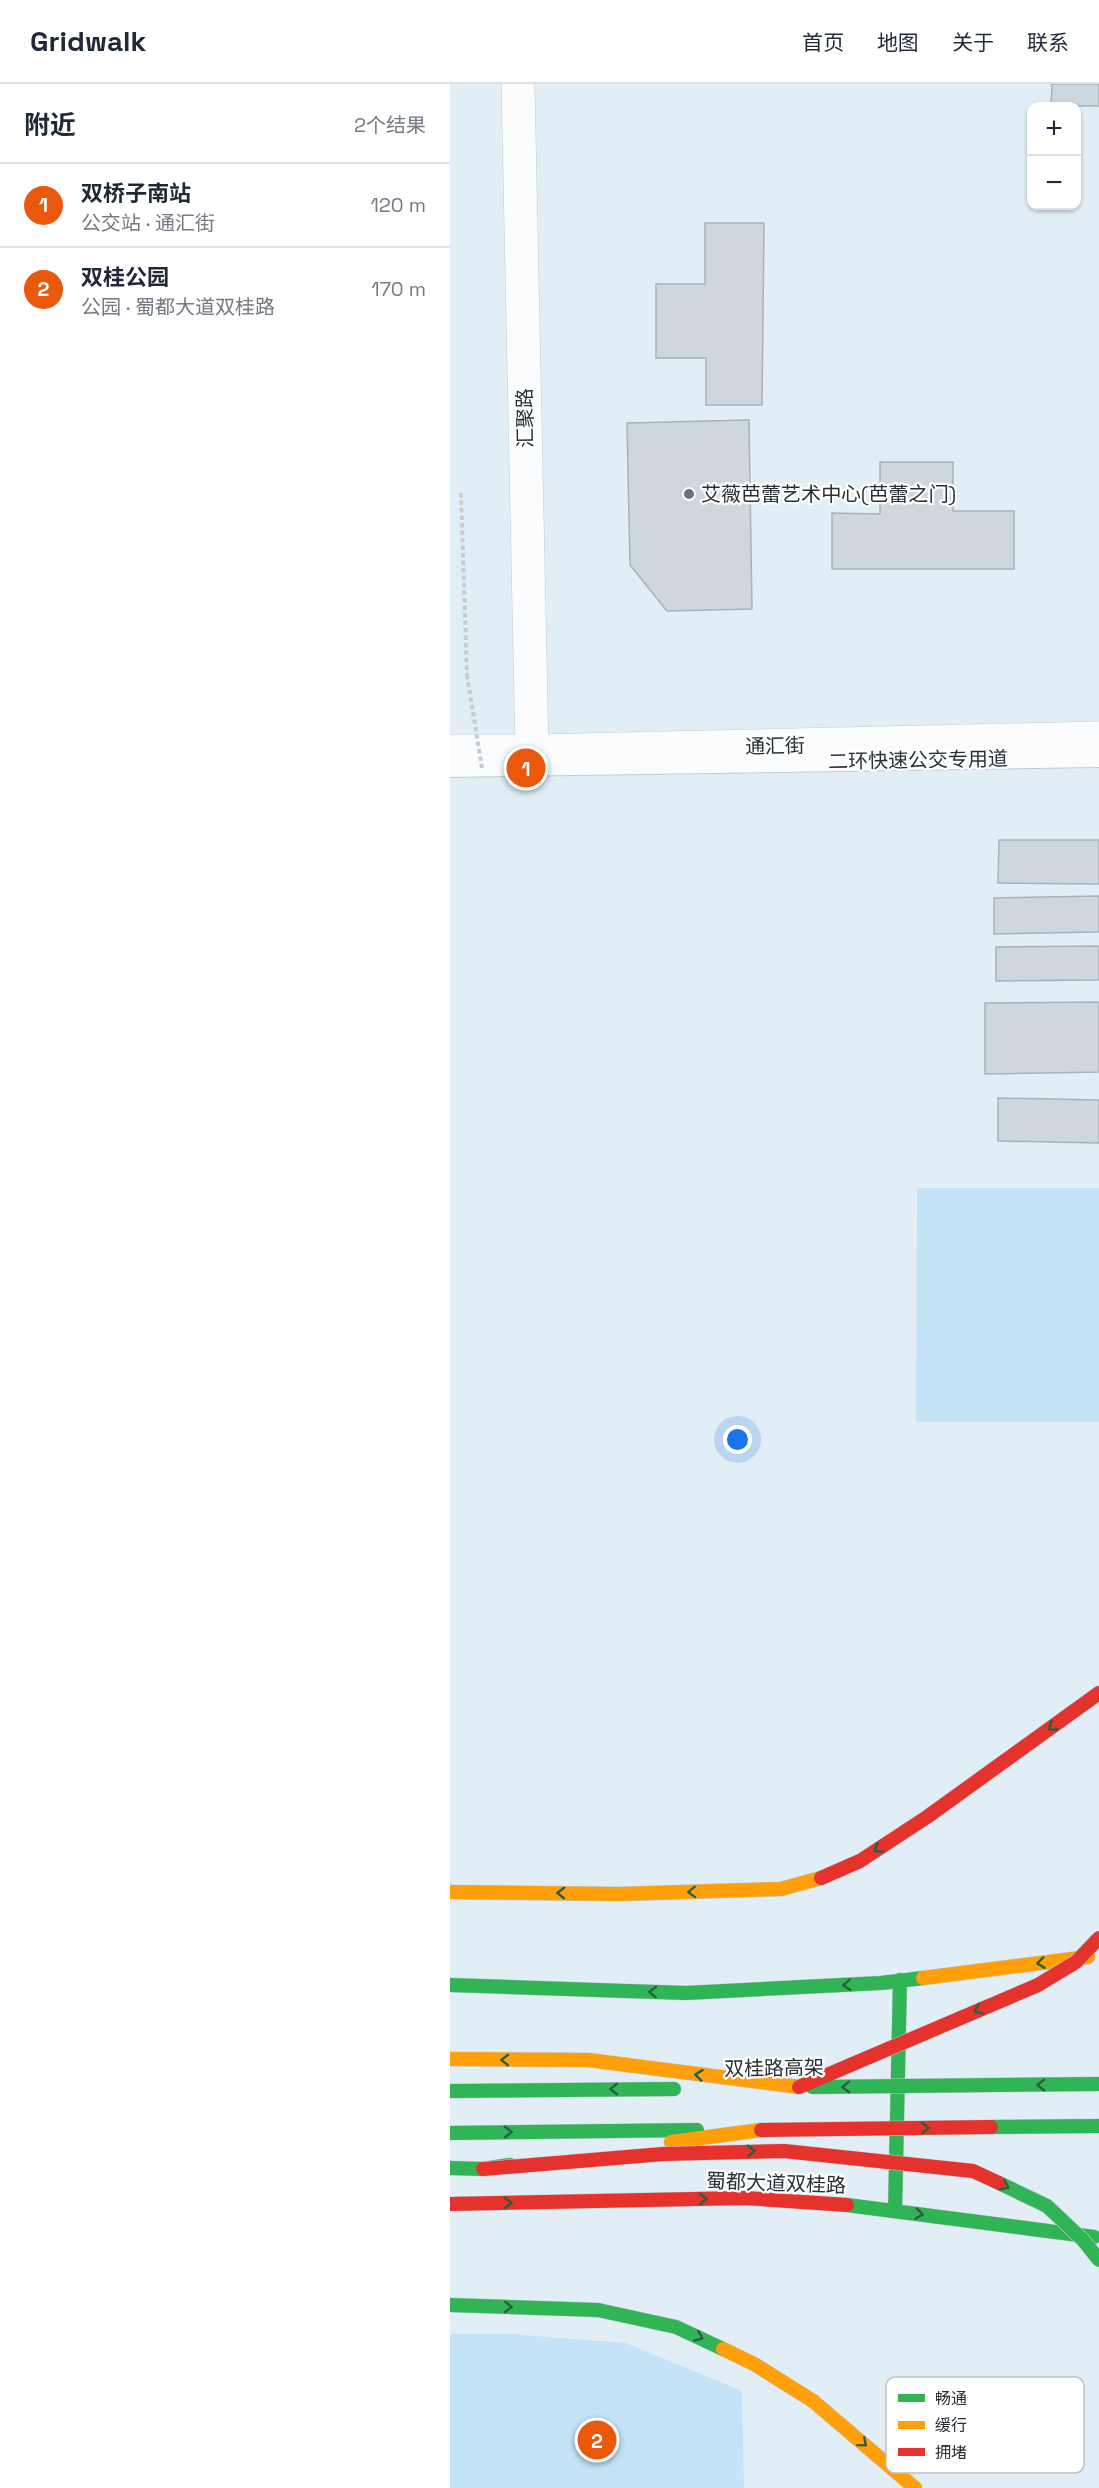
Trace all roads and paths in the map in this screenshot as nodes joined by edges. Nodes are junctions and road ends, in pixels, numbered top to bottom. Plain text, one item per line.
1 (518, 84) edge
2 (461, 493) dead end
3 (1099, 738) edge
4 (450, 751) edge
5 (532, 751) junction
6 (1099, 758) edge
7 (450, 768) edge
8 (482, 768) junction
9 (1099, 1693) edge
10 (450, 1892) edge
11 (1099, 1938) edge
12 (1099, 1955) edge
13 (900, 1980) junction
14 (450, 1985) edge
15 (450, 2059) edge
16 (1099, 2084) edge
17 (798, 2087) junction
18 (450, 2091) edge
19 (1099, 2126) edge
20 (829, 2129) junction
21 (761, 2130) junction
22 (450, 2133) edge
23 (450, 2168) edge
24 (483, 2169) junction
25 (973, 2171) junction
26 (450, 2204) edge
27 (895, 2211) junction
28 (1099, 2238) edge
29 (1099, 2260) edge
30 (450, 2305) edge
31 (886, 2463) edge
32 (897, 2473) edge
33 (915, 2488) edge

1 - 5 street, 汇聚路
2 - 8 path, bridge
3 - 5 street, 通汇街
4 - 5 street, 通汇街
6 - 8 lane, 二环快速公交专用道
7 - 8 lane, 二环快速公交专用道
9 -> 10 main road
11 -> 17 main road, bridge
12 -> 13 main road
13 -> 14 main road
13 - 27 main road
17 -> 15 main road
16 -> 17 main road, 双桂路高架, bridge
17 -> 18 main road, 双桂路高架
20 -> 19 main road, bridge
20 - 21 main road, bridge
20 - 25 main road, bridge
22 -> 21 main road
21 - 24 main road, bridge
23 - 24 main road
24 -> 25 main road, bridge
25 -> 29 main road, bridge
26 -> 27 main road, 蜀都大道双桂路
27 -> 28 main road, 蜀都大道双桂路
30 -> 31 main road
32 -> 33 main road

